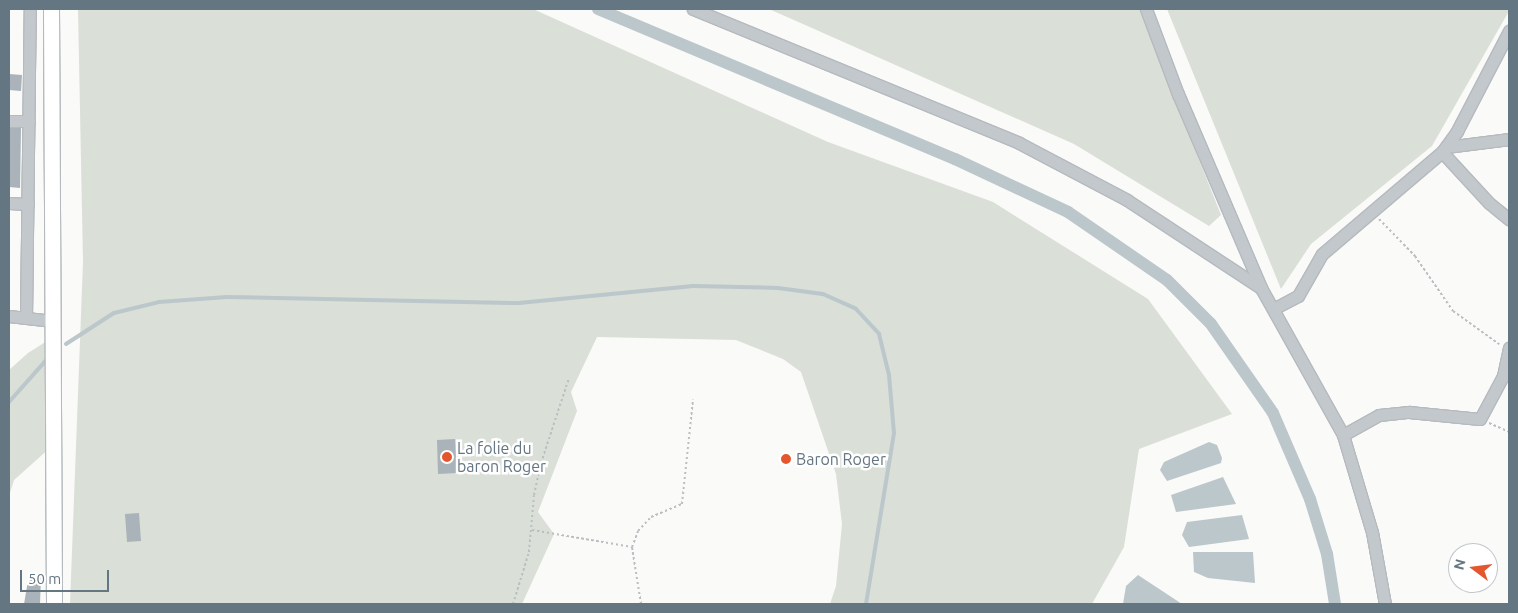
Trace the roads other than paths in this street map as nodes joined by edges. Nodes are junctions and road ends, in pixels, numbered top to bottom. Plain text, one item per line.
1 (30, 9) edge
2 (51, 9) edge
3 (693, 9) edge
4 (1146, 9) edge
5 (1509, 31) edge
6 (9, 121) edge
7 (29, 121) junction
8 (1509, 139) edge
9 (1444, 150) junction
10 (9, 203) edge
11 (28, 204) junction
12 (1509, 219) edge
13 (1261, 288) junction
14 (1275, 308) junction
15 (9, 316) edge
16 (26, 318) junction
17 (53, 321) junction
18 (1509, 350) edge
19 (1506, 375) edge
20 (1343, 435) junction
21 (54, 604) edge
22 (1385, 604) edge

1 - 7 street
2 - 17 main road
3 - 13 street
4 - 13 street
5 - 9 street
6 - 7 street
7 - 11 street
8 - 9 street
9 - 12 street
9 - 14 street
10 - 11 street
11 - 16 street
13 - 14 street
14 - 20 street
15 - 16 street
16 - 17 street
17 - 21 main road
18 - 19 street
19 - 20 street
20 - 22 street

